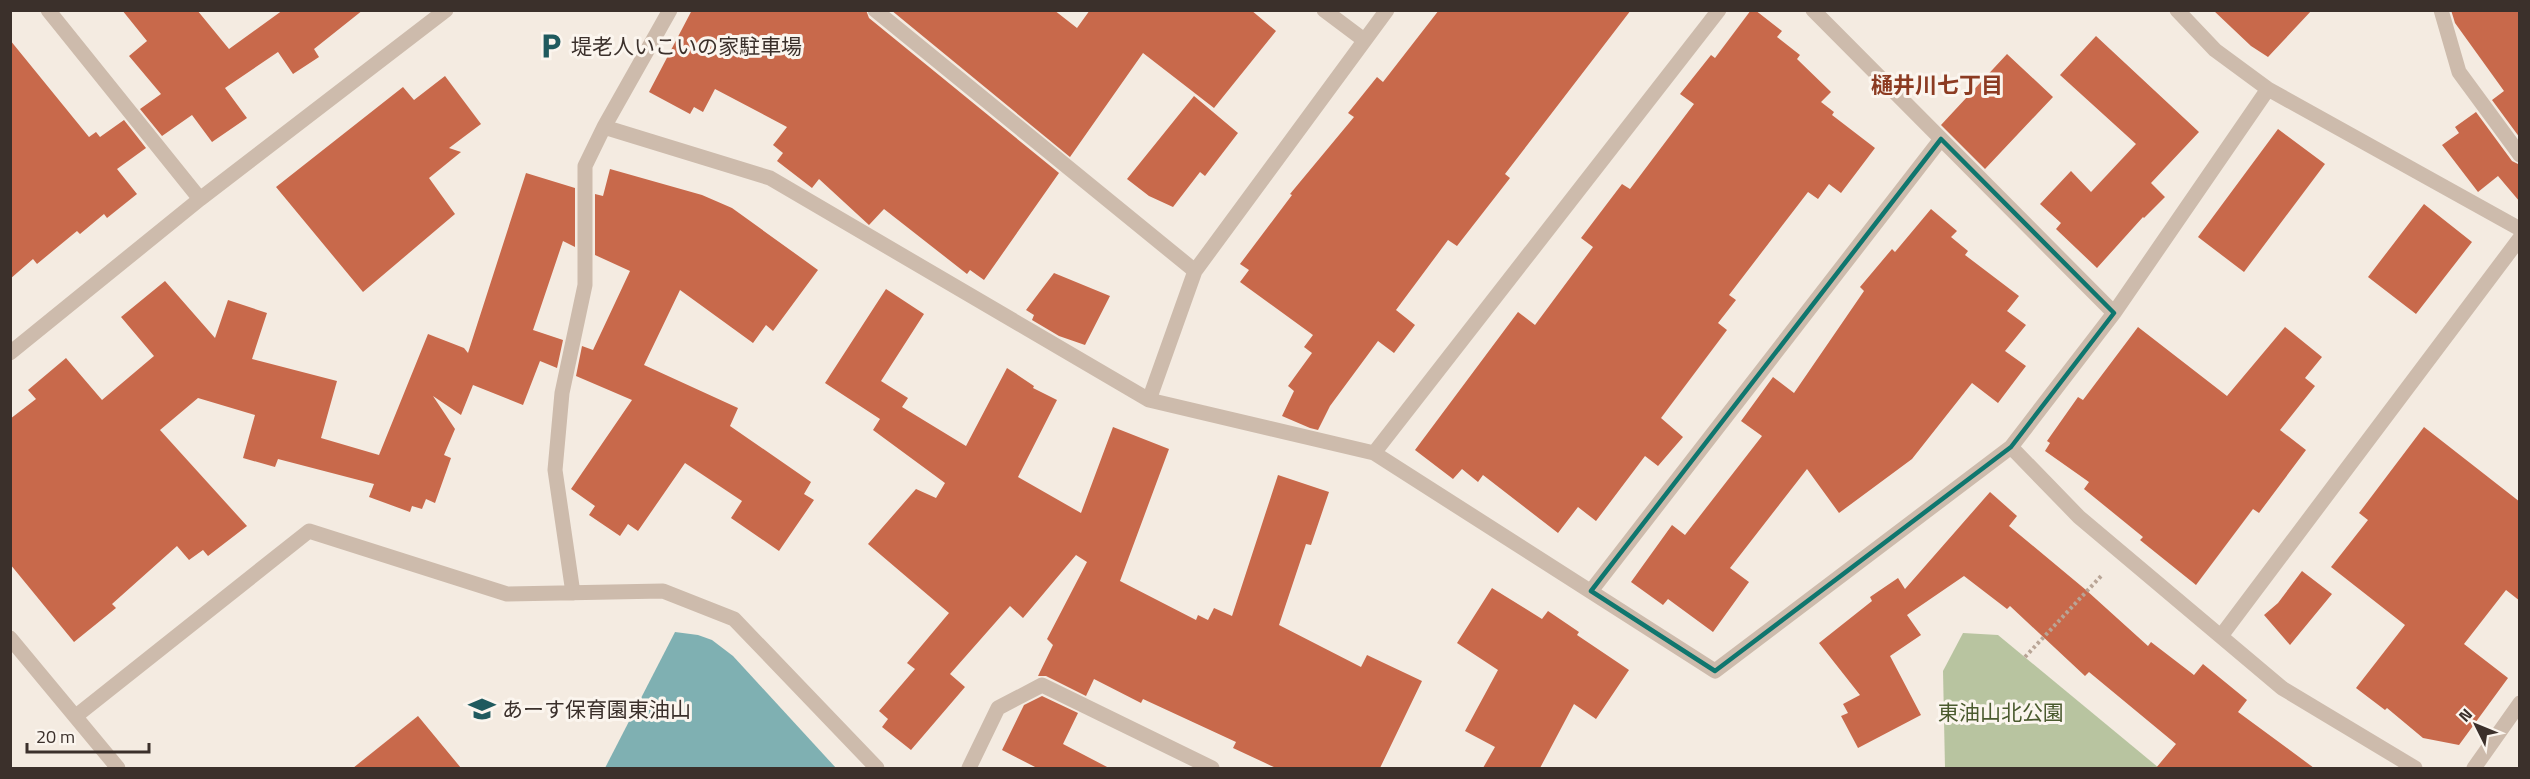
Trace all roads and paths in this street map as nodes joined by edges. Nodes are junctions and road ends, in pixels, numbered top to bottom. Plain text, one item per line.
1 (48, 10) edge
2 (446, 10) edge
3 (670, 10) edge
4 (875, 10) edge
5 (1324, 10) edge
6 (1387, 10) edge
7 (1719, 10) edge
8 (1813, 10) edge
9 (2177, 10) edge
10 (2441, 10) edge
11 (1364, 40) junction
12 (2268, 89) junction
13 (603, 127) junction
14 (1941, 139) junction
15 (2520, 155) edge
16 (200, 199) junction
17 (2520, 229) edge
18 (2520, 238) edge
19 (1195, 271) junction
20 (2114, 314) junction
21 (10, 353) edge
22 (1149, 400) junction
23 (2011, 447) junction
24 (1374, 453) junction
25 (2122, 554) junction
26 (1591, 591) junction
27 (573, 593) junction
28 (2221, 636) junction
29 (10, 638) edge
30 (2025, 657) dead end
31 (2520, 703) edge
32 (76, 716) junction
33 (118, 768) edge
34 (877, 768) edge
35 (969, 768) edge
36 (1212, 768) edge
37 (2415, 768) edge
38 (2474, 768) edge

1 - 16 street
2 - 16 street
3 - 13 street
4 - 19 street
5 - 11 street
6 - 11 street
7 - 24 street
8 - 14 street
9 - 12 street
10 - 15 street
11 - 19 street
12 - 17 street
12 - 20 street
13 - 22 street
13 - 27 street
14 - 20 street
14 - 26 street
16 - 21 street
18 - 28 street
19 - 22 street
20 - 23 street
22 - 24 street
23 - 25 street
23 - 26 street
24 - 26 street
25 - 28 street
25 - 30 path
27 - 32 street
27 - 34 street
28 - 37 street
29 - 32 street
31 - 38 street
32 - 33 street
35 - 36 street

